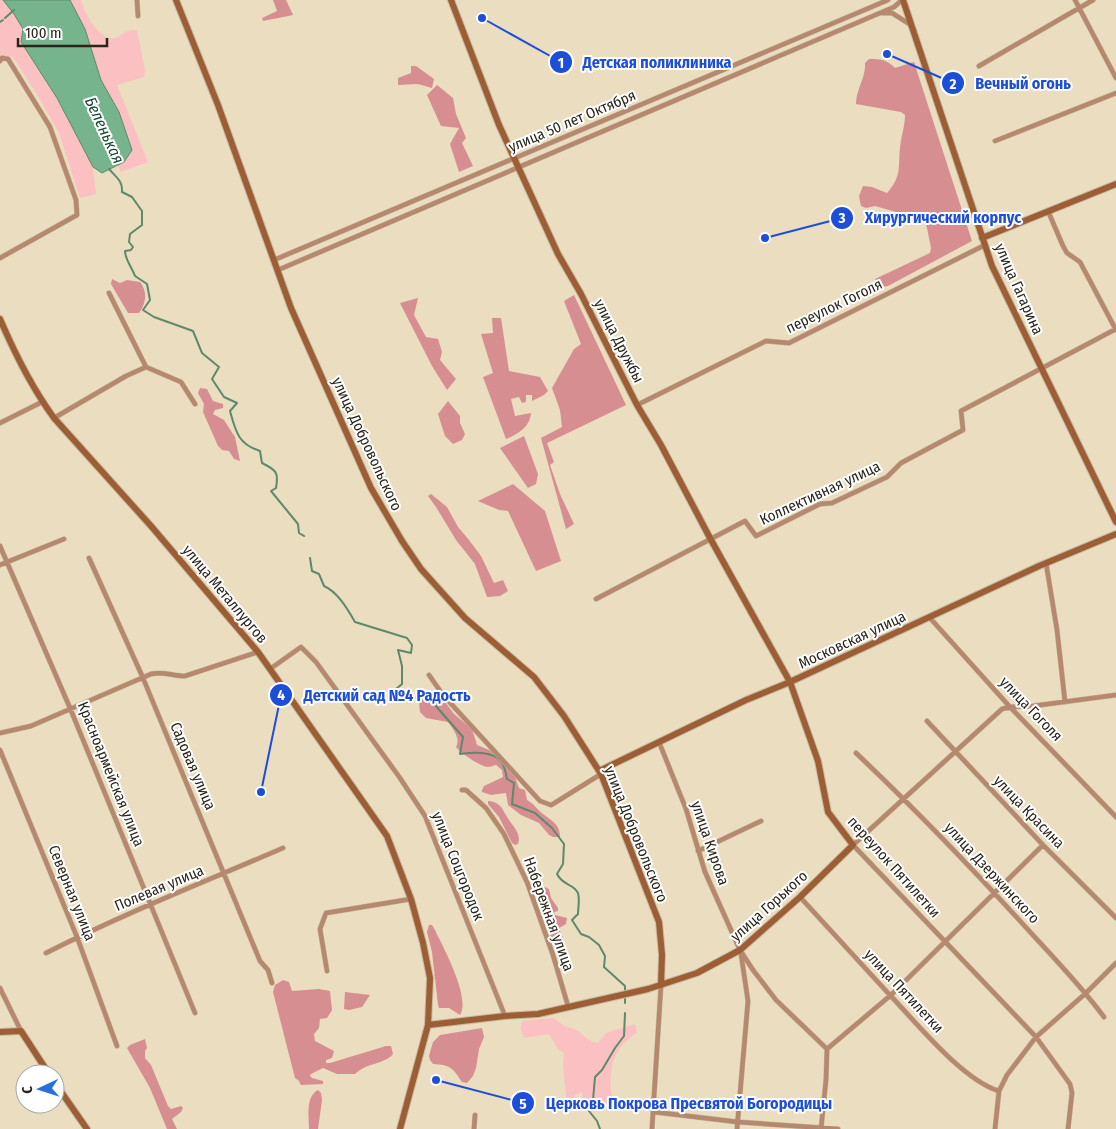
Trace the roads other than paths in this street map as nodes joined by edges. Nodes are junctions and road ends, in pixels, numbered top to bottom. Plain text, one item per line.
1 (136, 0) edge
2 (176, 0) edge
3 (451, 0) edge
4 (888, 0) edge
5 (902, 0) edge
6 (1074, 0) edge
7 (1093, 0) edge
8 (880, 2) edge
9 (1079, 8) junction
10 (881, 13) junction
11 (138, 16) dead end
12 (911, 25) junction
13 (1, 59) edge
14 (979, 66) dead end
15 (1116, 78) edge
16 (1116, 93) edge
17 (995, 141) dead end
18 (514, 159) junction
19 (518, 168) junction
20 (1116, 184) edge
21 (1048, 211) junction
22 (984, 241) junction
23 (0, 258) edge
24 (274, 260) junction
25 (278, 270) junction
26 (109, 293) dead end
27 (0, 319) edge
28 (1116, 329) edge
29 (146, 367) junction
30 (1041, 368) junction
31 (42, 402) junction
32 (195, 404) dead end
33 (637, 404) junction
34 (54, 418) junction
35 (0, 424) edge
36 (1116, 522) edge
37 (1116, 534) edge
38 (710, 538) junction
39 (64, 539) dead end
40 (0, 546) edge
41 (89, 558) dead end
42 (7, 562) junction
43 (1046, 562) junction
44 (0, 565) edge
45 (596, 599) dead end
46 (930, 618) junction
47 (258, 652) junction
48 (270, 669) junction
49 (429, 675) dead end
50 (143, 678) junction
51 (790, 682) junction
52 (1116, 695) edge
53 (1065, 702) junction
54 (1010, 707) junction
55 (70, 708) junction
56 (927, 721) dead end
57 (0, 733) edge
58 (659, 742) junction
59 (0, 750) edge
60 (955, 752) junction
61 (856, 753) dead end
62 (600, 773) junction
63 (462, 790) dead end
64 (904, 799) junction
65 (1116, 817) edge
66 (761, 821) dead end
67 (853, 845) junction
68 (1043, 845) junction
69 (283, 848) dead end
70 (698, 851) junction
71 (224, 873) junction
72 (994, 893) junction
73 (800, 897) junction
74 (411, 899) junction
75 (151, 904) junction
76 (1116, 918) edge
77 (77, 937) junction
78 (944, 941) junction
79 (740, 950) junction
80 (46, 953) dead end
81 (1116, 963) edge
82 (327, 971) dead end
83 (272, 983) dead end
84 (661, 985) junction
85 (0, 988) edge
86 (1086, 993) junction
87 (890, 995) junction
88 (568, 1006) junction
89 (195, 1013) dead end
90 (505, 1016) junction
91 (1104, 1016) dead end
92 (428, 1025) junction
93 (21, 1030) junction
94 (0, 1032) edge
95 (1036, 1037) junction
96 (117, 1046) dead end
97 (827, 1049) junction
98 (43, 1064) edge
99 (999, 1091) junction
100 (65, 1097) edge
101 (654, 1112) junction
102 (475, 1114) dead end
103 (738, 1122) junction
104 (821, 1128) edge
105 (87, 1129) edge
106 (400, 1129) edge
107 (474, 1129) edge
108 (652, 1129) edge
109 (737, 1129) edge
110 (838, 1129) edge
111 (995, 1129) edge
112 (1068, 1129) edge

1 - 11 street
2 - 24 street, улица Добровольского
3 - 18 street, улица Дружбы
4 - 8 street, улица 50 лет Октября
5 - 10 street, улица 50 лет Октября
5 - 12 street, улица Гагарина
6 - 9 street
7 - 9 street
8 - 18 street, улица 50 лет Октября
9 - 14 street
9 - 15 street
10 - 12 street
10 - 19 street, улица 50 лет Октября
12 - 22 street, улица Гагарина
13 - 23 street
16 - 17 street
18 - 19 street, улица Дружбы
18 - 24 street, улица 50 лет Октября
19 - 25 street, улица 50 лет Октября
19 - 33 street, улица Дружбы
20 - 21 street
21 - 22 street
21 - 28 street
22 - 30 street, улица Гагарина
22 - 33 street, переулок Гоголя
24 - 25 street, улица Добровольского
25 - 62 street, улица Добровольского
26 - 29 street
27 - 31 street, улица Металлургов
28 - 30 street, Коллективная улица
29 - 32 street
29 - 34 street
30 - 36 street, улица Гагарина
30 - 38 street, Коллективная улица
31 - 34 street, улица Металлургов
31 - 35 street
33 - 38 street, улица Дружбы
34 - 47 street, улица Металлургов
37 - 43 street, Московская улица
38 - 45 street, Коллективная улица
38 - 51 street, улица Дружбы
39 - 42 street
40 - 42 street, Красноармейская улица
41 - 50 street, Садовая улица
42 - 44 street
42 - 55 street, Красноармейская улица
43 - 46 street, Московская улица
43 - 53 street
46 - 51 street, Московская улица
46 - 54 street, улица Гоголя
47 - 48 street, улица Металлургов
47 - 50 street
48 - 74 street, улица Металлургов
48 - 90 street, улица Соцгородок
49 - 62 street
50 - 55 street
50 - 71 street, Садовая улица
51 - 58 street, Московская улица
51 - 67 street, переулок Пятилетки
52 - 53 street
53 - 54 street
54 - 60 street, улица Горького
54 - 65 street, улица Гоголя
55 - 57 street
55 - 75 street, Красноармейская улица
56 - 60 street, улица Красина
58 - 62 street, Московская улица
58 - 70 street, улица Кирова
59 - 77 street, Северная улица
60 - 64 street, улица Горького
60 - 68 street, улица Красина
61 - 64 street, улица Дзержинского
62 - 84 street, улица Добровольского
63 - 88 street, Набережная улица
64 - 67 street, улица Горького
64 - 72 street, улица Дзержинского
66 - 70 street
67 - 73 street, улица Горького
67 - 78 street, переулок Пятилетки
68 - 72 street
68 - 76 street, улица Красина
69 - 71 street, Полевая улица
70 - 79 street, улица Кирова
71 - 75 street, Полевая улица
71 - 83 street, Садовая улица
72 - 78 street
72 - 86 street, улица Дзержинского
73 - 79 street, улица Горького
73 - 87 street, улица Пятилетки
74 - 82 street
74 - 92 street, улица Металлургов
75 - 77 street, Полевая улица
75 - 89 street, Красноармейская улица
77 - 80 street, Полевая улица
77 - 96 street, Северная улица
78 - 87 street
78 - 95 street, переулок Пятилетки
79 - 84 street, улица Горького
79 - 97 street
79 - 103 street
81 - 86 street
84 - 88 street, улица Горького
84 - 101 street
85 - 93 street
86 - 91 street, улица Дзержинского
86 - 95 street
87 - 97 street
87 - 99 street, улица Пятилетки
88 - 90 street, улица Горького
90 - 92 street, улица Горького
92 - 106 street, улица Металлургов
93 - 94 street
93 - 98 street
95 - 99 street
95 - 112 street, переулок Пятилетки
97 - 104 street
99 - 111 street
100 - 105 street
101 - 103 street
101 - 108 street
102 - 107 street
103 - 104 street
103 - 109 street
104 - 110 street

